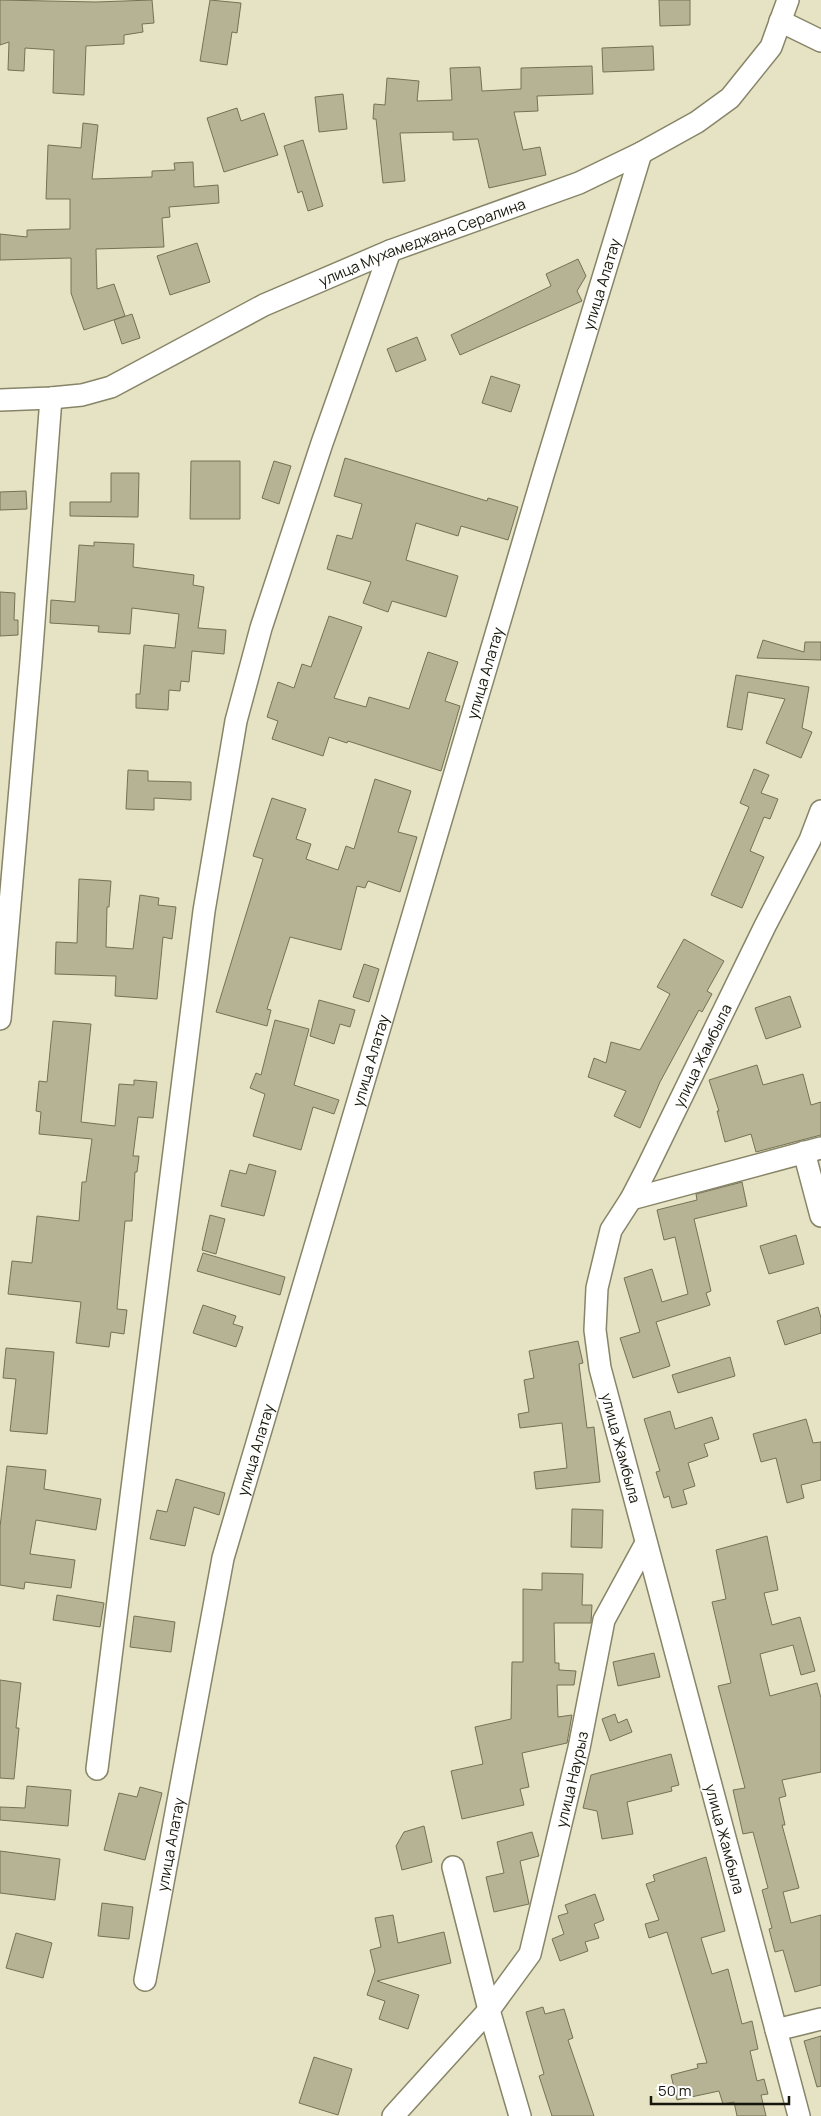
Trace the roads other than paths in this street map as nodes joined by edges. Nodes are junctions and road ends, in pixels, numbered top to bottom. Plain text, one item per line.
1 (788, 0) edge
2 (780, 21) junction
3 (821, 41) edge
4 (641, 153) junction
5 (390, 251) junction
6 (51, 398) junction
7 (0, 400) edge
8 (821, 811) edge
9 (0, 1019) edge
10 (812, 1150) edge
11 (631, 1199) junction
12 (821, 1216) edge
13 (646, 1543) junction
14 (97, 1769) dead end
15 (453, 1867) dead end
16 (145, 1980) dead end
17 (489, 2010) junction
18 (821, 2019) edge
19 (776, 2030) junction
20 (393, 2116) edge
21 (520, 2116) edge
22 (799, 2116) edge

1 - 2 street, улица Мухамеджана Сералина
2 - 3 street
2 - 4 street, улица Мухамеджана Сералина
4 - 5 street, улица Мухамеджана Сералина
4 - 16 street, улица Алатау
5 - 6 street, улица Мухамеджана Сералина
5 - 14 street
6 - 7 street, улица Мухамеджана Сералина
6 - 9 street
8 - 11 street, улица Жамбыла
10 - 11 street
10 - 12 street
11 - 13 street, улица Жамбыла
13 - 17 street, улица Наурыз
13 - 19 street, улица Жамбыла
15 - 17 street
17 - 20 street, улица Наурыз
17 - 21 street
18 - 19 street
19 - 22 street, улица Жамбыла

